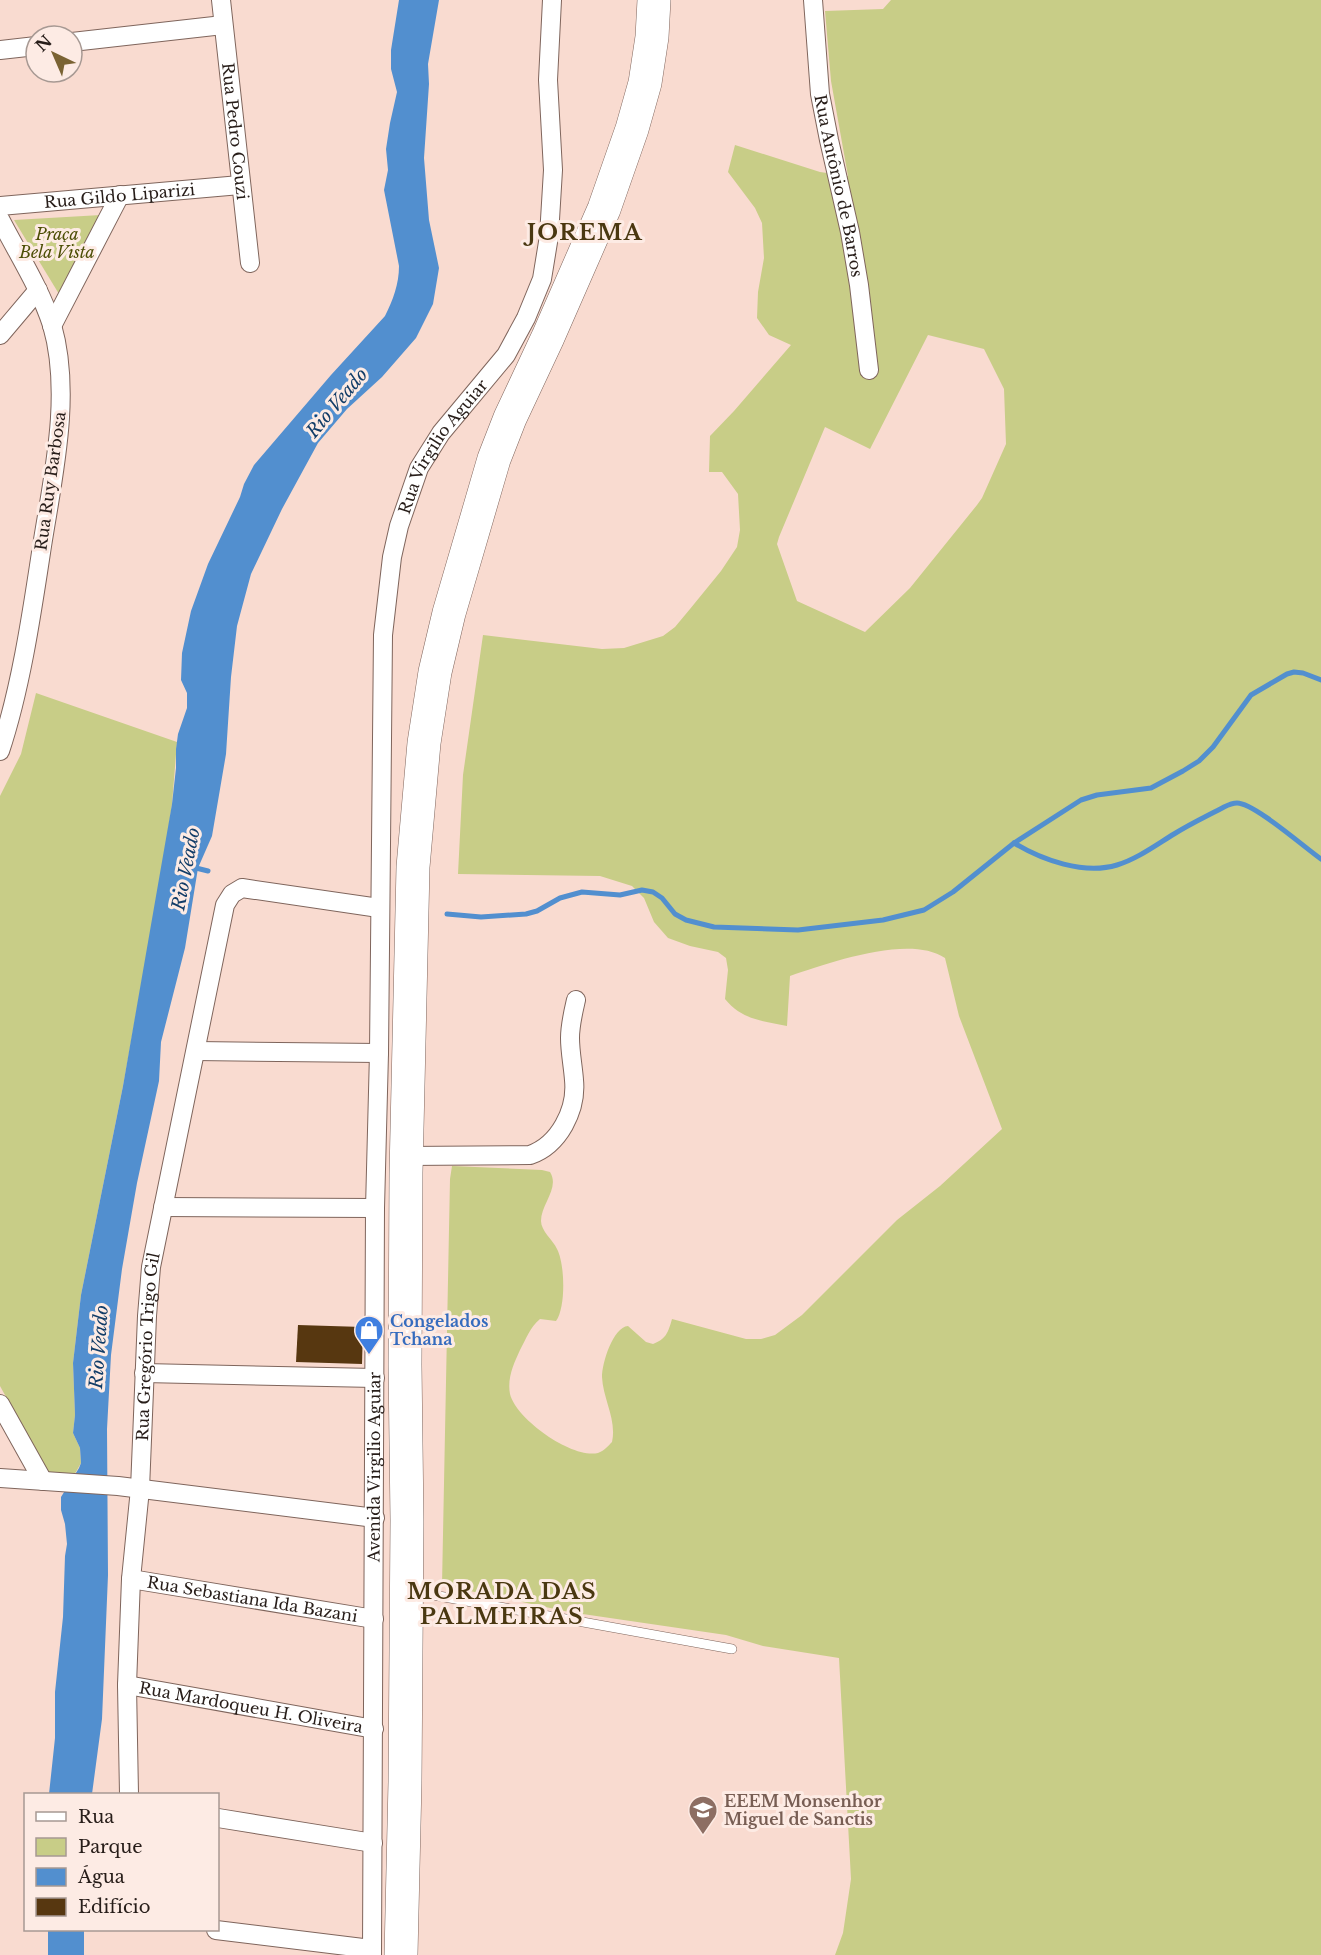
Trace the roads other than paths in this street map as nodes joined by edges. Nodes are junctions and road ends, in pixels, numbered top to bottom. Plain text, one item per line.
1 (221, 0) edge
2 (552, 0) edge
3 (654, 0) edge
4 (813, 0) edge
5 (223, 25) junction
6 (84, 41) edge
7 (24, 47) edge
8 (0, 50) edge
9 (240, 185) junction
10 (120, 195) junction
11 (0, 206) edge
12 (0, 219) edge
13 (250, 263) dead end
14 (38, 290) junction
15 (52, 326) junction
16 (0, 335) edge
17 (869, 370) dead end
18 (0, 751) edge
19 (379, 908) junction
20 (576, 1000) dead end
21 (196, 1050) junction
22 (379, 1053) junction
23 (406, 1156) junction
24 (163, 1207) junction
25 (375, 1208) junction
26 (144, 1373) junction
27 (375, 1378) junction
28 (0, 1404) edge
29 (0, 1478) edge
30 (44, 1481) junction
31 (140, 1489) junction
32 (375, 1518) junction
33 (131, 1579) junction
34 (406, 1590) junction
35 (375, 1619) junction
36 (732, 1649) dead end
37 (127, 1685) junction
38 (374, 1729) junction
39 (129, 1793) edge
40 (219, 1818) edge
41 (373, 1843) junction
42 (219, 1929) edge
43 (381, 1953) edge

1 - 5 street, Rua Pedro Couzi
2 - 19 street, Rua Virgilio Aguiar
3 - 23 highway
4 - 17 street, Rua Antônio de Barros
5 - 6 street
5 - 9 street, Rua Pedro Couzi
7 - 8 street
9 - 10 street, Rua Gildo Liparizi
9 - 13 street, Rua Pedro Couzi
10 - 11 street, Rua Gildo Liparizi
10 - 15 street
12 - 14 street, Rua Ruy Barbosa
14 - 15 street, Rua Ruy Barbosa
14 - 16 street
15 - 18 street, Rua Ruy Barbosa
19 - 21 street, Rua Gregório Trigo Gil
19 - 22 street, Avenida Virgilio Aguiar
20 - 23 street
21 - 22 street
21 - 24 street, Rua Gregório Trigo Gil
22 - 25 street, Avenida Virgilio Aguiar
23 - 34 highway
24 - 25 street
24 - 26 street, Rua Gregório Trigo Gil
25 - 27 street, Avenida Virgilio Aguiar
26 - 27 street
26 - 31 street, Rua Gregório Trigo Gil
27 - 32 street, Avenida Virgilio Aguiar
28 - 30 street
29 - 30 street
30 - 31 street
31 - 32 street
31 - 33 street, Rua Gregório Trigo Gil
32 - 35 street, Avenida Virgilio Aguiar
33 - 35 street, Rua Sebastiana Ida Bazani
33 - 37 street, Rua Gregório Trigo Gil
34 - 36 lane
34 - 43 highway
35 - 38 street, Avenida Virgilio Aguiar
37 - 38 street, Rua Mardoqueu H. Oliveira
37 - 39 street, Rua Gregório Trigo Gil
38 - 41 street, Avenida Virgilio Aguiar
40 - 41 street
41 - 43 street, Avenida Virgilio Aguiar
42 - 43 street

